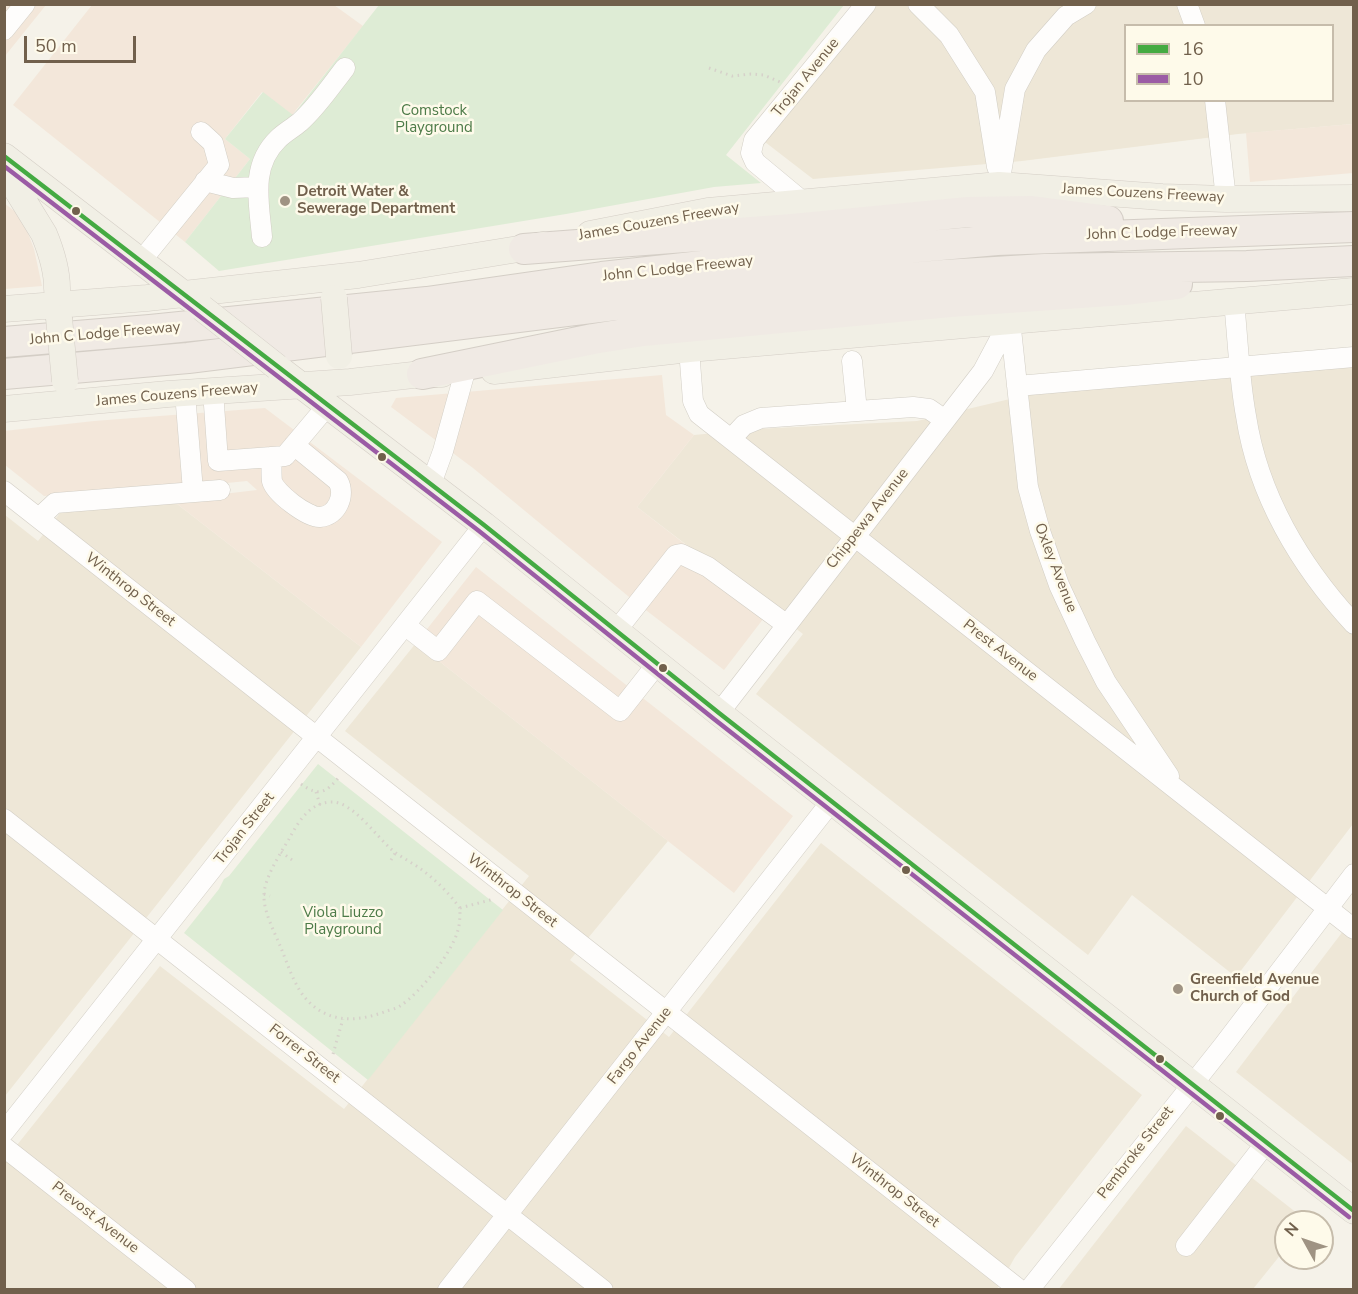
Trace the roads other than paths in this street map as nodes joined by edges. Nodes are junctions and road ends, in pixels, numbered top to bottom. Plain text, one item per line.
1 (25, 4) edge
2 (866, 4) edge
3 (918, 4) edge
4 (1086, 4) edge
5 (1187, 4) edge
6 (1194, 24) edge
7 (4, 30) edge
8 (345, 68) dead end
9 (1215, 102) edge
10 (201, 132) dead end
11 (4, 156) edge
12 (4, 170) edge
13 (205, 181) junction
14 (999, 185) junction
15 (257, 187) junction
16 (1353, 198) edge
17 (1226, 199) junction
18 (802, 201) junction
19 (1353, 227) edge
20 (1151, 234) junction
21 (262, 237) dead end
22 (524, 249) junction
23 (141, 261) junction
24 (1353, 261) edge
25 (1247, 266) junction
26 (358, 275) junction
27 (1353, 291) edge
28 (194, 301) junction
29 (1234, 302) junction
30 (4, 309) edge
31 (58, 311) junction
32 (1010, 320) junction
33 (4, 342) edge
34 (689, 349) junction
35 (1353, 357) edge
36 (852, 361) dead end
37 (1240, 367) junction
38 (4, 374) edge
39 (422, 374) junction
40 (464, 375) junction
41 (373, 379) junction
42 (301, 386) junction
43 (1017, 386) junction
44 (213, 391) junction
45 (185, 393) junction
46 (87, 402) junction
47 (327, 406) junction
48 (4, 409) edge
49 (857, 411) junction
50 (945, 420) junction
51 (731, 439) junction
52 (294, 445) junction
53 (272, 457) junction
54 (431, 484) junction
55 (220, 490) dead end
56 (4, 491) edge
57 (193, 491) junction
58 (39, 518) junction
59 (484, 525) junction
60 (855, 537) junction
61 (1353, 624) edge
62 (787, 625) junction
63 (405, 626) junction
64 (616, 631) junction
65 (657, 664) junction
66 (719, 713) junction
67 (318, 737) junction
68 (1177, 788) junction
69 (831, 802) junction
70 (4, 819) edge
71 (1353, 874) edge
72 (1328, 908) junction
73 (1353, 928) edge
74 (157, 939) junction
75 (667, 1012) junction
76 (1191, 1084) junction
77 (4, 1132) edge
78 (1266, 1143) junction
79 (4, 1147) edge
80 (1353, 1211) edge
81 (508, 1214) junction
82 (1186, 1246) dead end
83 (186, 1290) edge
84 (448, 1290) edge
85 (603, 1290) edge
86 (1020, 1290) edge
87 (1029, 1290) edge

1 - 7 street
2 - 18 street, Trojan Avenue
3 - 14 street
4 - 14 street
5 - 6 street
8 - 15 street
9 - 17 street
10 - 13 street
11 - 23 main road
12 - 31 main road
13 - 15 street
13 - 23 street
14 - 17 main road, James Couzens Freeway
14 - 18 main road, James Couzens Freeway
15 - 21 street
16 - 17 main road, James Couzens Freeway
18 - 22 main road, James Couzens Freeway
19 - 20 highway, John C Lodge Freeway
20 - 22 highway
20 - 33 highway, John C Lodge Freeway
22 - 26 main road, James Couzens Freeway
23 - 28 main road
24 - 25 highway, John C Lodge Freeway
25 - 38 highway, John C Lodge Freeway
25 - 39 highway
26 - 28 main road, James Couzens Freeway
26 - 41 main road, bridge
27 - 29 main road, James Couzens Freeway
28 - 31 main road, James Couzens Freeway
28 - 42 main road, bridge
29 - 32 main road, James Couzens Freeway
29 - 37 street
30 - 31 main road, James Couzens Freeway
31 - 46 main road, bridge
32 - 34 main road, James Couzens Freeway
32 - 43 street, Oxley Avenue
32 - 50 street, Chippewa Avenue
34 - 40 main road, James Couzens Freeway
34 - 51 street, Prest Avenue
35 - 37 street
36 - 49 street
37 - 43 street
37 - 61 street
39 - 40 main road, James Couzens Freeway
39 - 41 main road, James Couzens Freeway
40 - 54 street
41 - 42 main road, James Couzens Freeway
42 - 44 main road, James Couzens Freeway
42 - 47 main road
43 - 68 street, Oxley Avenue
44 - 45 main road, James Couzens Freeway
44 - 53 street
45 - 46 main road, James Couzens Freeway
45 - 57 street
46 - 48 main road, James Couzens Freeway
47 - 52 street
47 - 54 main road
49 - 50 street
49 - 51 street
50 - 60 street, Chippewa Avenue
51 - 60 street, Prest Avenue
52 - 53 street
52 - 53 street
54 - 59 main road
55 - 57 street
56 - 58 street, Winthrop Street
57 - 58 street
58 - 67 street, Winthrop Street
59 - 63 street, Trojan Street
59 - 64 main road
60 - 62 street, Chippewa Avenue
60 - 68 street, Prest Avenue
62 - 64 street
62 - 66 street, Chippewa Avenue
63 - 65 street
63 - 67 street, Trojan Street
64 - 65 main road
65 - 66 main road
66 - 69 main road
67 - 74 street, Trojan Street
67 - 75 street, Winthrop Street
68 - 72 street, Prest Avenue
69 - 75 street, Fargo Avenue
69 - 76 main road
70 - 74 street, Forrer Street
71 - 72 street, Pembroke Street
72 - 73 street, Prest Avenue
72 - 76 street, Pembroke Street
74 - 77 street, Trojan Street
74 - 81 street, Forrer Street
75 - 81 street, Fargo Avenue
75 - 86 street, Winthrop Street
76 - 78 main road
76 - 87 street, Pembroke Street
78 - 80 main road
78 - 82 street
79 - 83 street, Prevost Avenue
81 - 84 street, Fargo Avenue
81 - 85 street, Forrer Street

